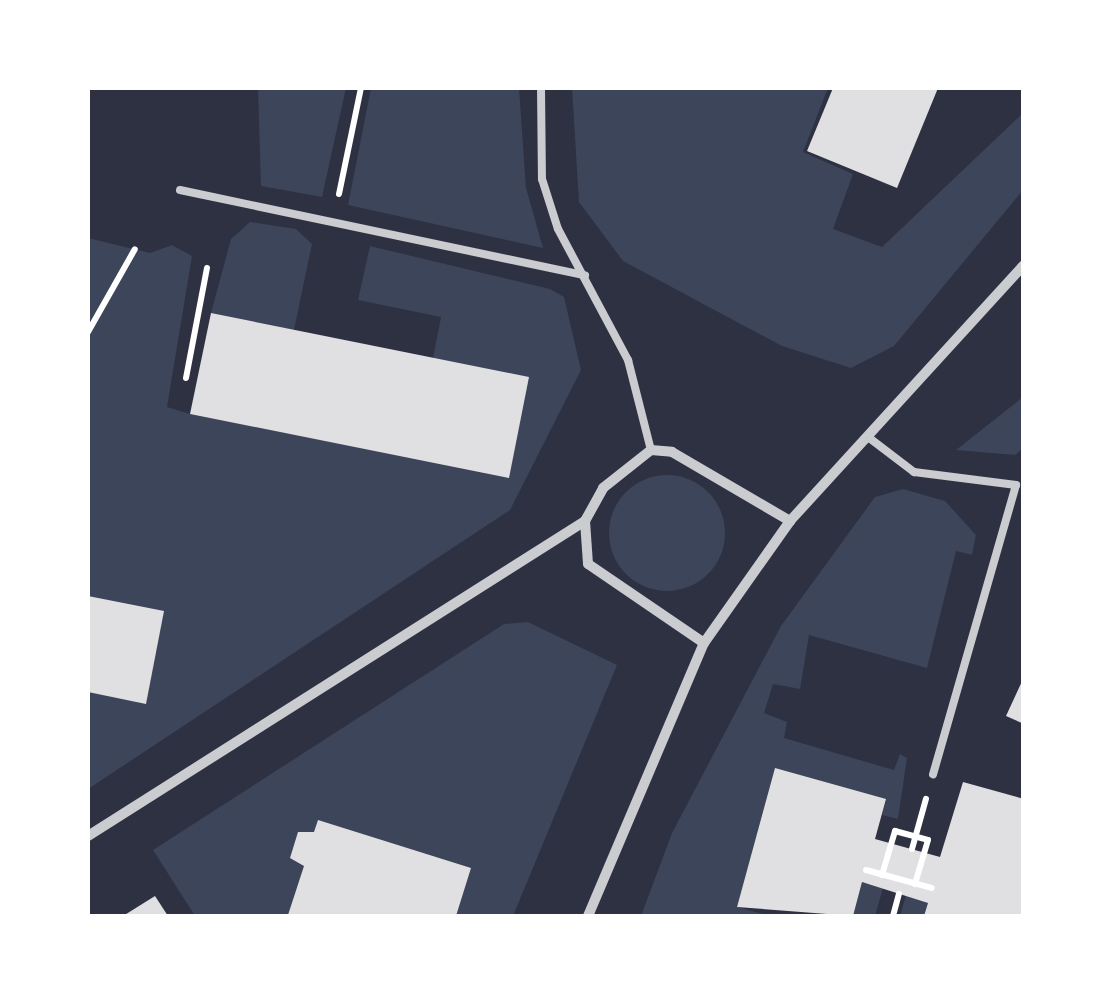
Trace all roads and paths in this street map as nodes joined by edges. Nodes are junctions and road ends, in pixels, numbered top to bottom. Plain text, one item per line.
1 (361, 88) edge
2 (540, 88) edge
3 (180, 190) dead end
4 (332, 223) junction
5 (135, 249) dead end
6 (1024, 265) edge
7 (207, 268) dead end
8 (585, 274) junction
9 (88, 332) edge
10 (186, 378) dead end
11 (868, 437) junction
12 (652, 450) junction
13 (1020, 482) edge
14 (585, 521) junction
15 (790, 521) junction
16 (704, 642) junction
17 (933, 774) joint
18 (88, 836) edge
19 (915, 836) junction
20 (912, 850) dead end
21 (866, 870) dead end
22 (882, 875) junction
23 (915, 884) junction
24 (932, 888) dead end
25 (899, 894) dead end
26 (590, 916) edge
27 (893, 916) edge

1 - 4 path
2 - 8 lane
3 - 4 lane
4 - 8 lane
5 - 9 path
6 - 11 street
7 - 10 path
8 - 12 lane
11 - 13 lane
11 - 15 street
12 - 14 street
12 - 15 street
13 - 17 lane
14 - 16 street
14 - 18 street
15 - 16 street
16 - 26 street
17 - 19 path
19 - 20 path
19 - 22 path
19 - 23 path
21 - 22 path
22 - 23 path
23 - 24 path
25 - 27 path

